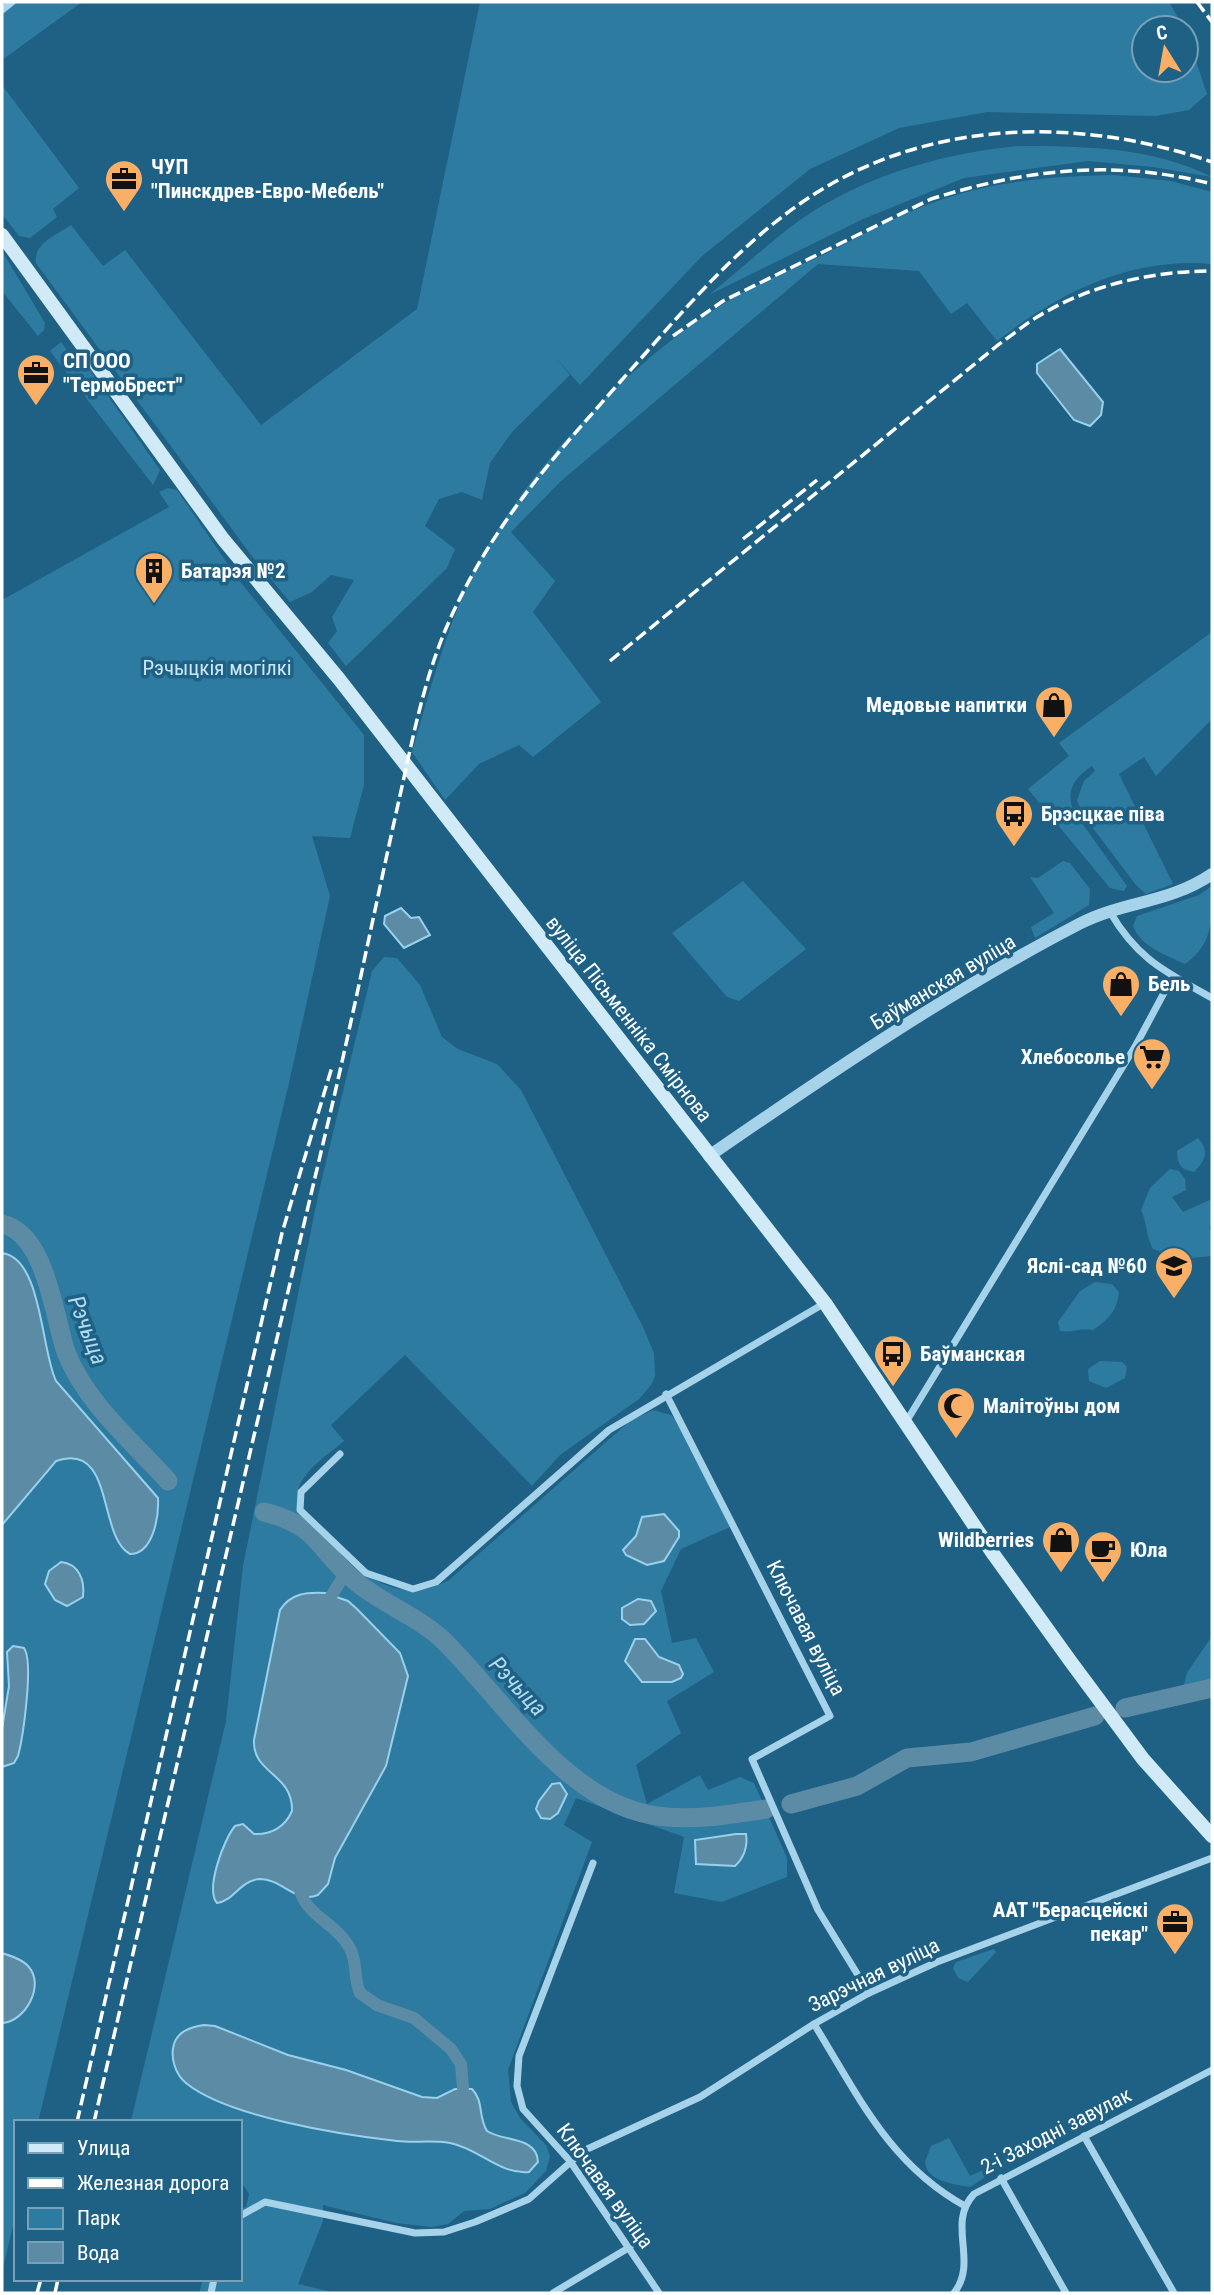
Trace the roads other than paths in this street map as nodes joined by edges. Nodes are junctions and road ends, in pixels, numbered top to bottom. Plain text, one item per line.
1 (12, 2) edge
2 (2, 10) edge
3 (2, 235) edge
4 (1212, 874) edge
5 (1110, 912) junction
6 (1173, 976) junction
7 (1212, 998) edge
8 (709, 1156) junction
9 (825, 1303) junction
10 (666, 1394) junction
11 (906, 1422) junction
12 (341, 1454) dead end
13 (1212, 1836) edge
14 (1212, 1858) edge
15 (593, 1863) dead end
16 (869, 1993) junction
17 (814, 2024) junction
18 (1212, 2070) edge
19 (1084, 2136) junction
20 (570, 2161) junction
21 (1001, 2178) junction
22 (965, 2206) junction
23 (242, 2215) edge
24 (630, 2248) junction
25 (553, 2293) edge
26 (659, 2293) edge
27 (954, 2293) edge
28 (1066, 2293) edge
29 (1174, 2293) edge

1 - 2 street
3 - 8 main road, вуліца Пісьменніка Смірнова
4 - 5 street, Баўманская вуліца
5 - 6 street
5 - 8 street, Баўманская вуліца
6 - 7 street
6 - 11 street
8 - 9 main road, вуліца Пісьменніка Смірнова
9 - 10 street
9 - 11 main road, вуліца Пісьменніка Смірнова
10 - 12 street
10 - 16 street, Ключавая вуліца
11 - 13 main road, вуліца Пісьменніка Смірнова
14 - 16 street, Зарэчная вуліца
15 - 20 street, Ключавая вуліца
16 - 17 street, Зарэчная вуліца
17 - 20 street, Зарэчная вуліца
17 - 22 street
18 - 19 street, 2-і Заходні завулак
19 - 21 street, 2-і Заходні завулак
19 - 29 street
20 - 23 street, Зарэчная вуліца
20 - 24 street, Ключавая вуліца
21 - 22 street, 2-і Заходні завулак
21 - 28 street
22 - 27 street
24 - 25 street
24 - 26 street, Ключавая вуліца

